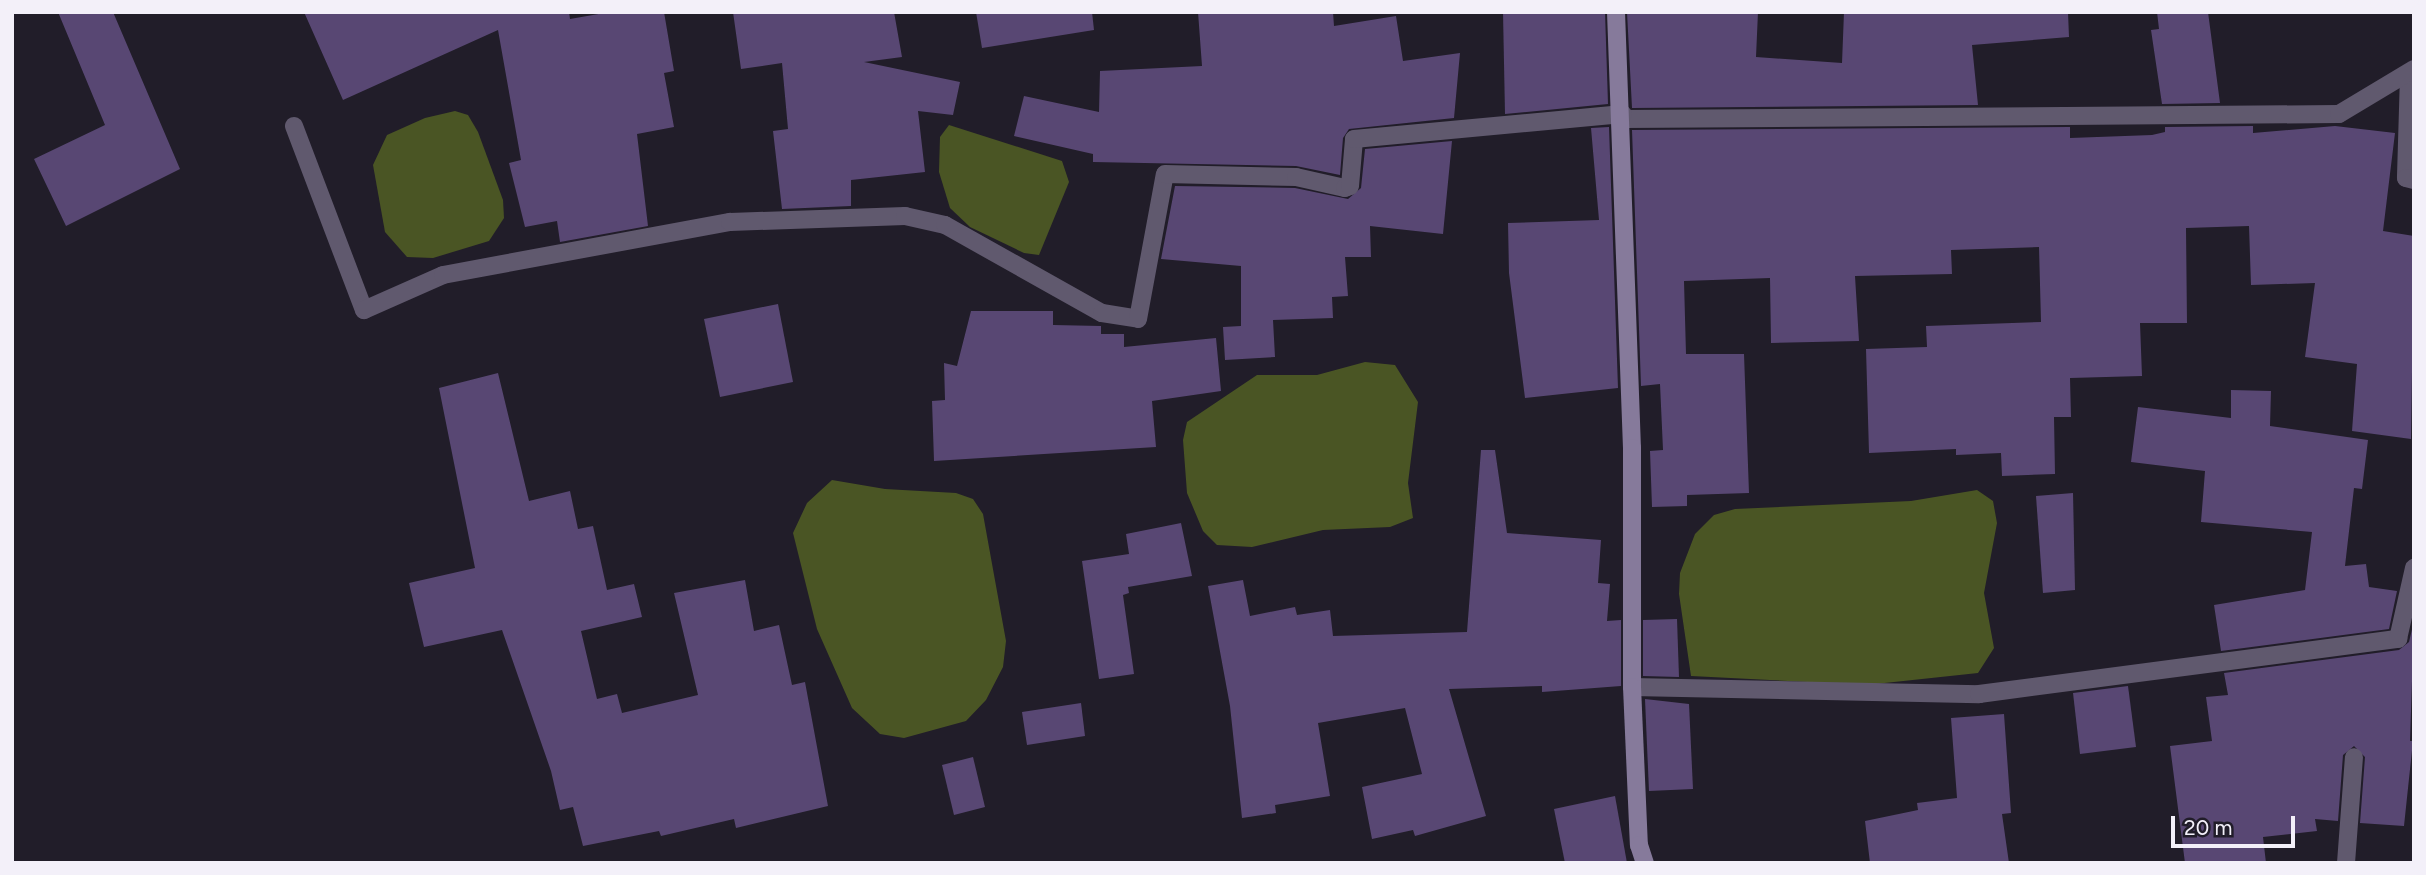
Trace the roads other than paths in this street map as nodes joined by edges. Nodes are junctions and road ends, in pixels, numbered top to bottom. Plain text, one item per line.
1 (1616, 12) edge
2 (2411, 72) edge
3 (1623, 116) junction
4 (294, 126) dead end
5 (2414, 180) edge
6 (2414, 568) edge
7 (1632, 687) junction
8 (2354, 757) dead end
9 (1645, 863) edge
10 (2346, 863) edge

1 - 3 street
2 - 3 street
2 - 5 street
3 - 4 street
3 - 7 street
6 - 7 street
7 - 9 street
8 - 10 street

